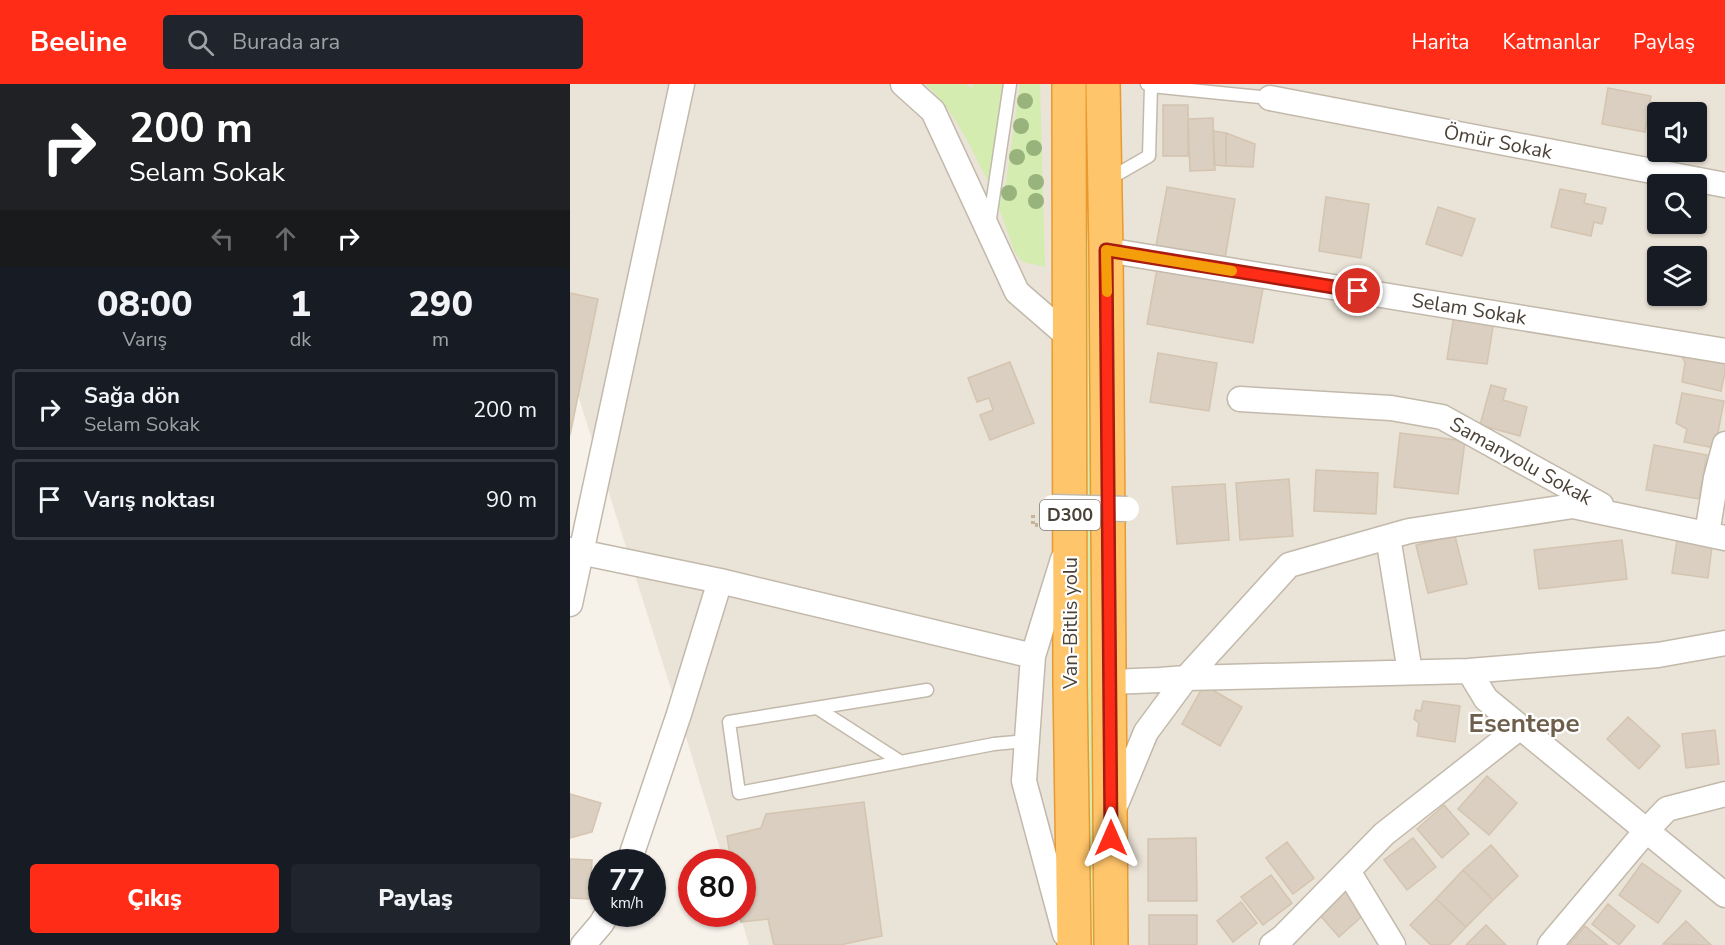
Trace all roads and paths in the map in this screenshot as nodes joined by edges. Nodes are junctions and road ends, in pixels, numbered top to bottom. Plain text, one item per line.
1 (682, 84) edge
2 (903, 84) edge
3 (1011, 84) edge
4 (1069, 84) edge
5 (1103, 84) edge
6 (1149, 85) edge
7 (1172, 86) edge
8 (1270, 98) joint
9 (1105, 181) junction
10 (1725, 185) edge
11 (989, 230) junction
12 (1106, 250) junction
13 (1070, 338) junction
14 (1725, 351) edge
15 (1240, 399) dead end
16 (1725, 444) edge
17 (1721, 477) edge
18 (1053, 507) dead end
19 (1127, 509) dead end
20 (1622, 516) junction
21 (1070, 536) junction
22 (1716, 536) edge
23 (1388, 537) junction
24 (576, 551) edge
25 (720, 581) junction
26 (570, 604) edge
27 (1725, 643) edge
28 (1033, 656) junction
29 (1469, 671) junction
30 (1410, 672) junction
31 (1186, 678) junction
32 (1110, 682) junction
33 (927, 690) dead end
34 (817, 708) junction
35 (1519, 728) junction
36 (1027, 741) junction
37 (901, 762) junction
38 (1725, 794) edge
39 (1110, 817) junction
40 (1646, 831) junction
41 (632, 849) edge
42 (1348, 871) junction
43 (1725, 895) edge
44 (598, 927) edge
45 (583, 945) edge
46 (1068, 945) edge
47 (1074, 945) edge
48 (1111, 945) edge
49 (1272, 945) edge
50 (1393, 945) edge
51 (1550, 945) edge

1 - 24 street
2 - 11 street
3 - 11 lane
4 - 13 highway, Van-Bitlis yolu / D300
5 - 9 highway, Van-Bitlis yolu / D300
6 - 7 lane
6 - 9 lane
7 - 8 lane
8 - 10 street, Ömür Sokak
9 - 12 highway, Van-Bitlis yolu / D300
11 - 13 street
12 - 14 street, Selam Sokak
12 - 32 highway, Van-Bitlis yolu / D300
13 - 21 highway, Van-Bitlis yolu / D300
15 - 20 street, Samanyolu Sokak
16 - 17 street
17 - 22 street
18 - 19 street, bridge
20 - 22 street
20 - 23 street
21 - 28 street
21 - 47 highway, Van-Bitlis yolu / D300
23 - 30 street
23 - 31 street
24 - 25 street
24 - 26 street
25 - 28 street
25 - 41 street
27 - 29 street
28 - 36 street
29 - 30 street
29 - 35 street
30 - 31 street
31 - 32 street
31 - 39 street
32 - 39 highway, Van-Bitlis yolu / D300
33 - 34 lane
34 - 37 lane
34 - 37 lane
35 - 40 street
35 - 42 street
36 - 37 lane
36 - 46 street
38 - 40 street
39 - 48 highway, Van-Bitlis yolu / D300
40 - 43 street
40 - 51 street
42 - 49 street
42 - 50 street
44 - 45 street

